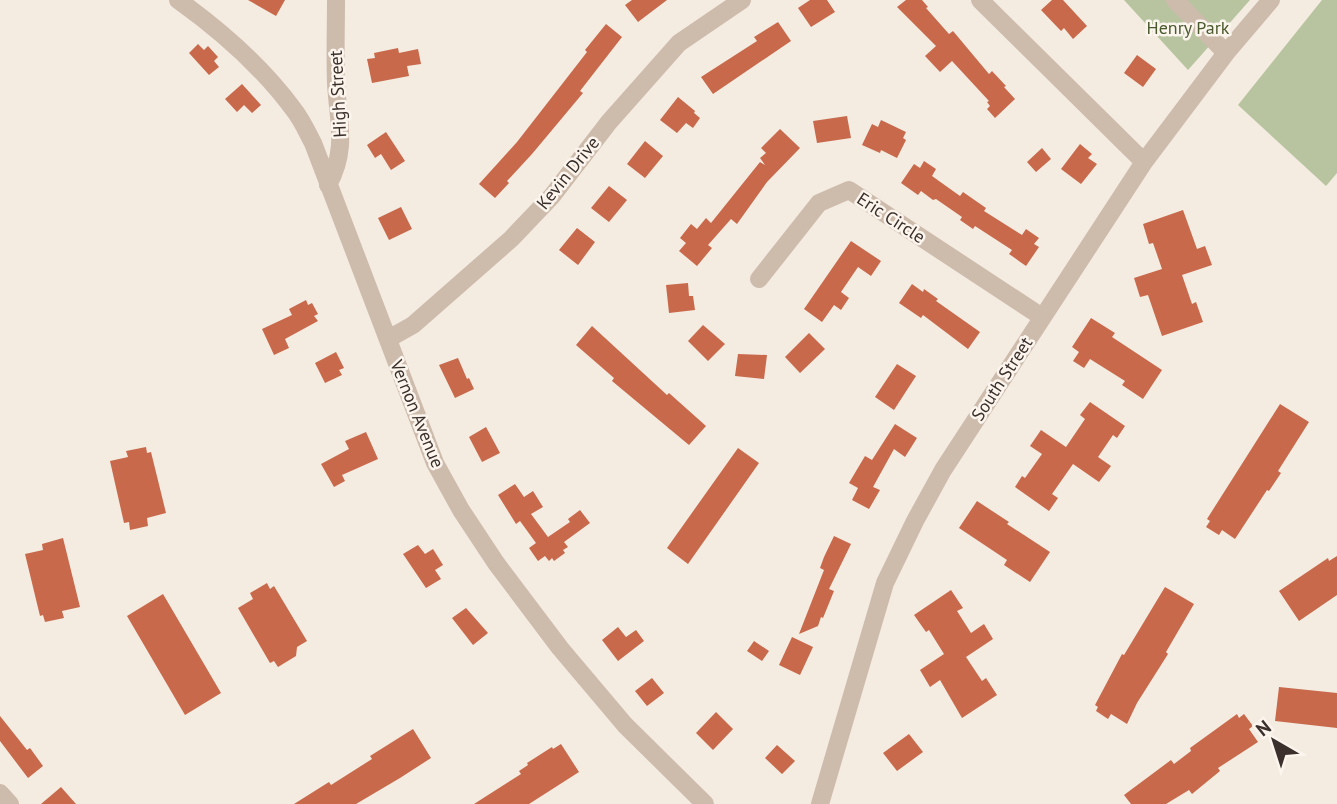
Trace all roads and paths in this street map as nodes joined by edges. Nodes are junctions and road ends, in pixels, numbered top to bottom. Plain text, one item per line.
1 (178, 0) edge
2 (336, 0) edge
3 (742, 0) edge
4 (980, 0) edge
5 (1175, 0) edge
6 (1271, 0) edge
7 (1226, 53) junction
8 (1144, 162) junction
9 (328, 185) junction
10 (759, 279) dead end
11 (1042, 317) junction
12 (388, 339) junction
13 (0, 793) edge
14 (10, 804) edge
15 (705, 804) edge
16 (820, 804) edge

1 - 9 street, Vernon Avenue
2 - 9 street, High Street
3 - 12 street, Kevin Drive
4 - 8 street
5 - 7 street
6 - 7 street, South Street
7 - 8 street, South Street
8 - 11 street, South Street
9 - 12 street, Vernon Avenue
10 - 11 street, Eric Circle
11 - 16 street, South Street
12 - 15 street, Vernon Avenue
13 - 14 street

